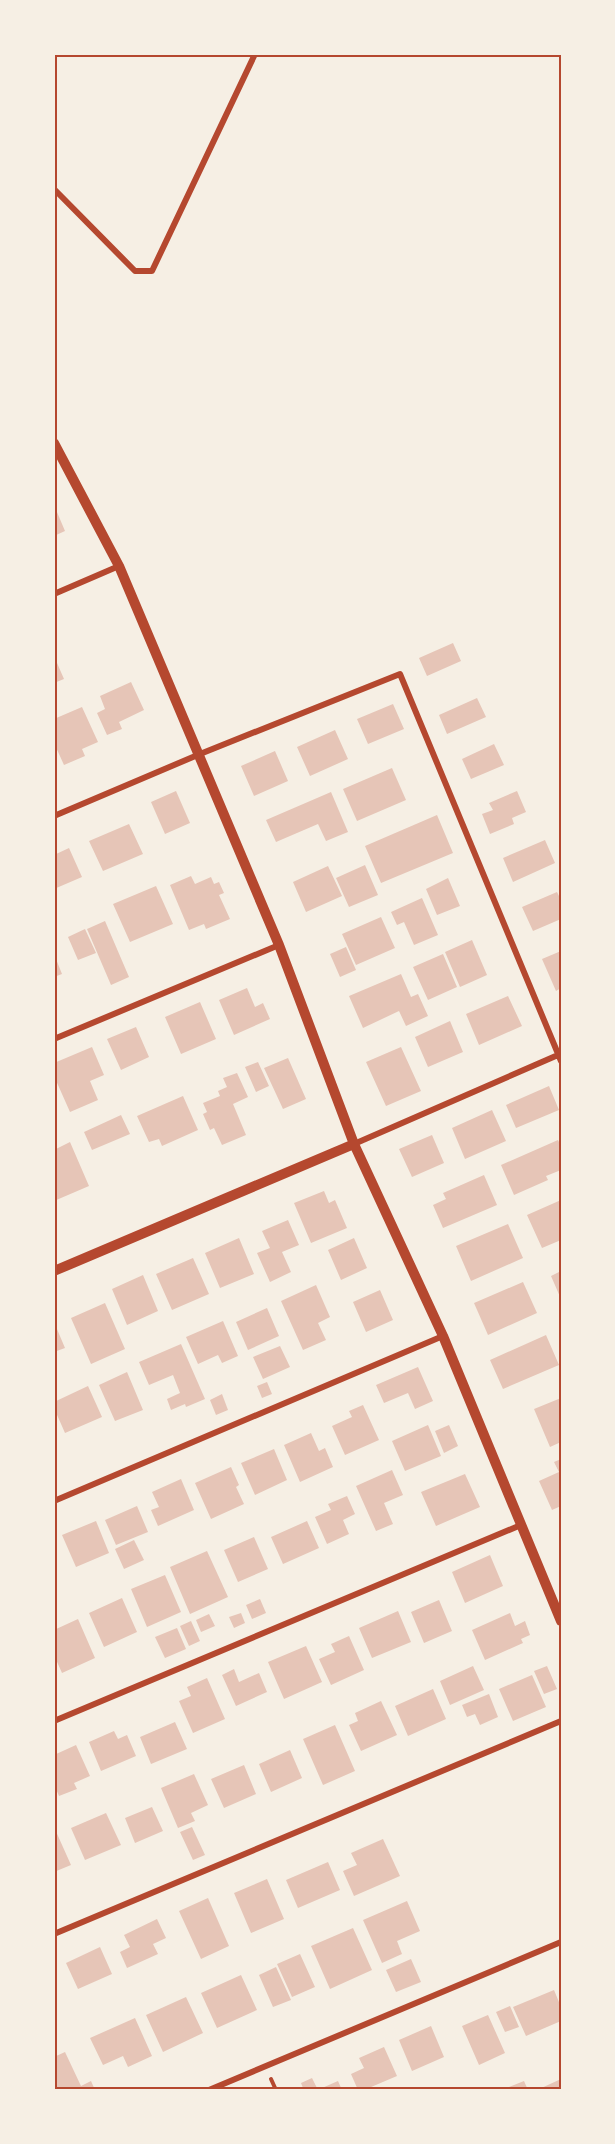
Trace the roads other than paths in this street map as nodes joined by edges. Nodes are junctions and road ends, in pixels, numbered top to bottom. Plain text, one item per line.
1 (255, 54) edge
2 (54, 189) edge
3 (54, 443) edge
4 (119, 566) junction
5 (54, 594) edge
6 (200, 754) junction
7 (54, 816) edge
8 (279, 945) junction
9 (54, 1039) edge
10 (560, 1058) edge
11 (354, 1144) junction
12 (54, 1270) edge
13 (442, 1336) junction
14 (54, 1501) edge
15 (521, 1525) junction
16 (561, 1621) edge
17 (54, 1721) edge
18 (561, 1721) edge
19 (54, 1934) edge
20 (561, 1942) edge
21 (208, 2090) edge

1 - 2 street
3 - 4 street
4 - 5 street
4 - 6 street
6 - 7 street
6 - 8 street
6 - 10 street
8 - 9 street
8 - 11 street
10 - 11 street
11 - 12 street
11 - 13 street
13 - 14 street
13 - 15 street
15 - 16 street
15 - 17 street
18 - 19 street
20 - 21 street

